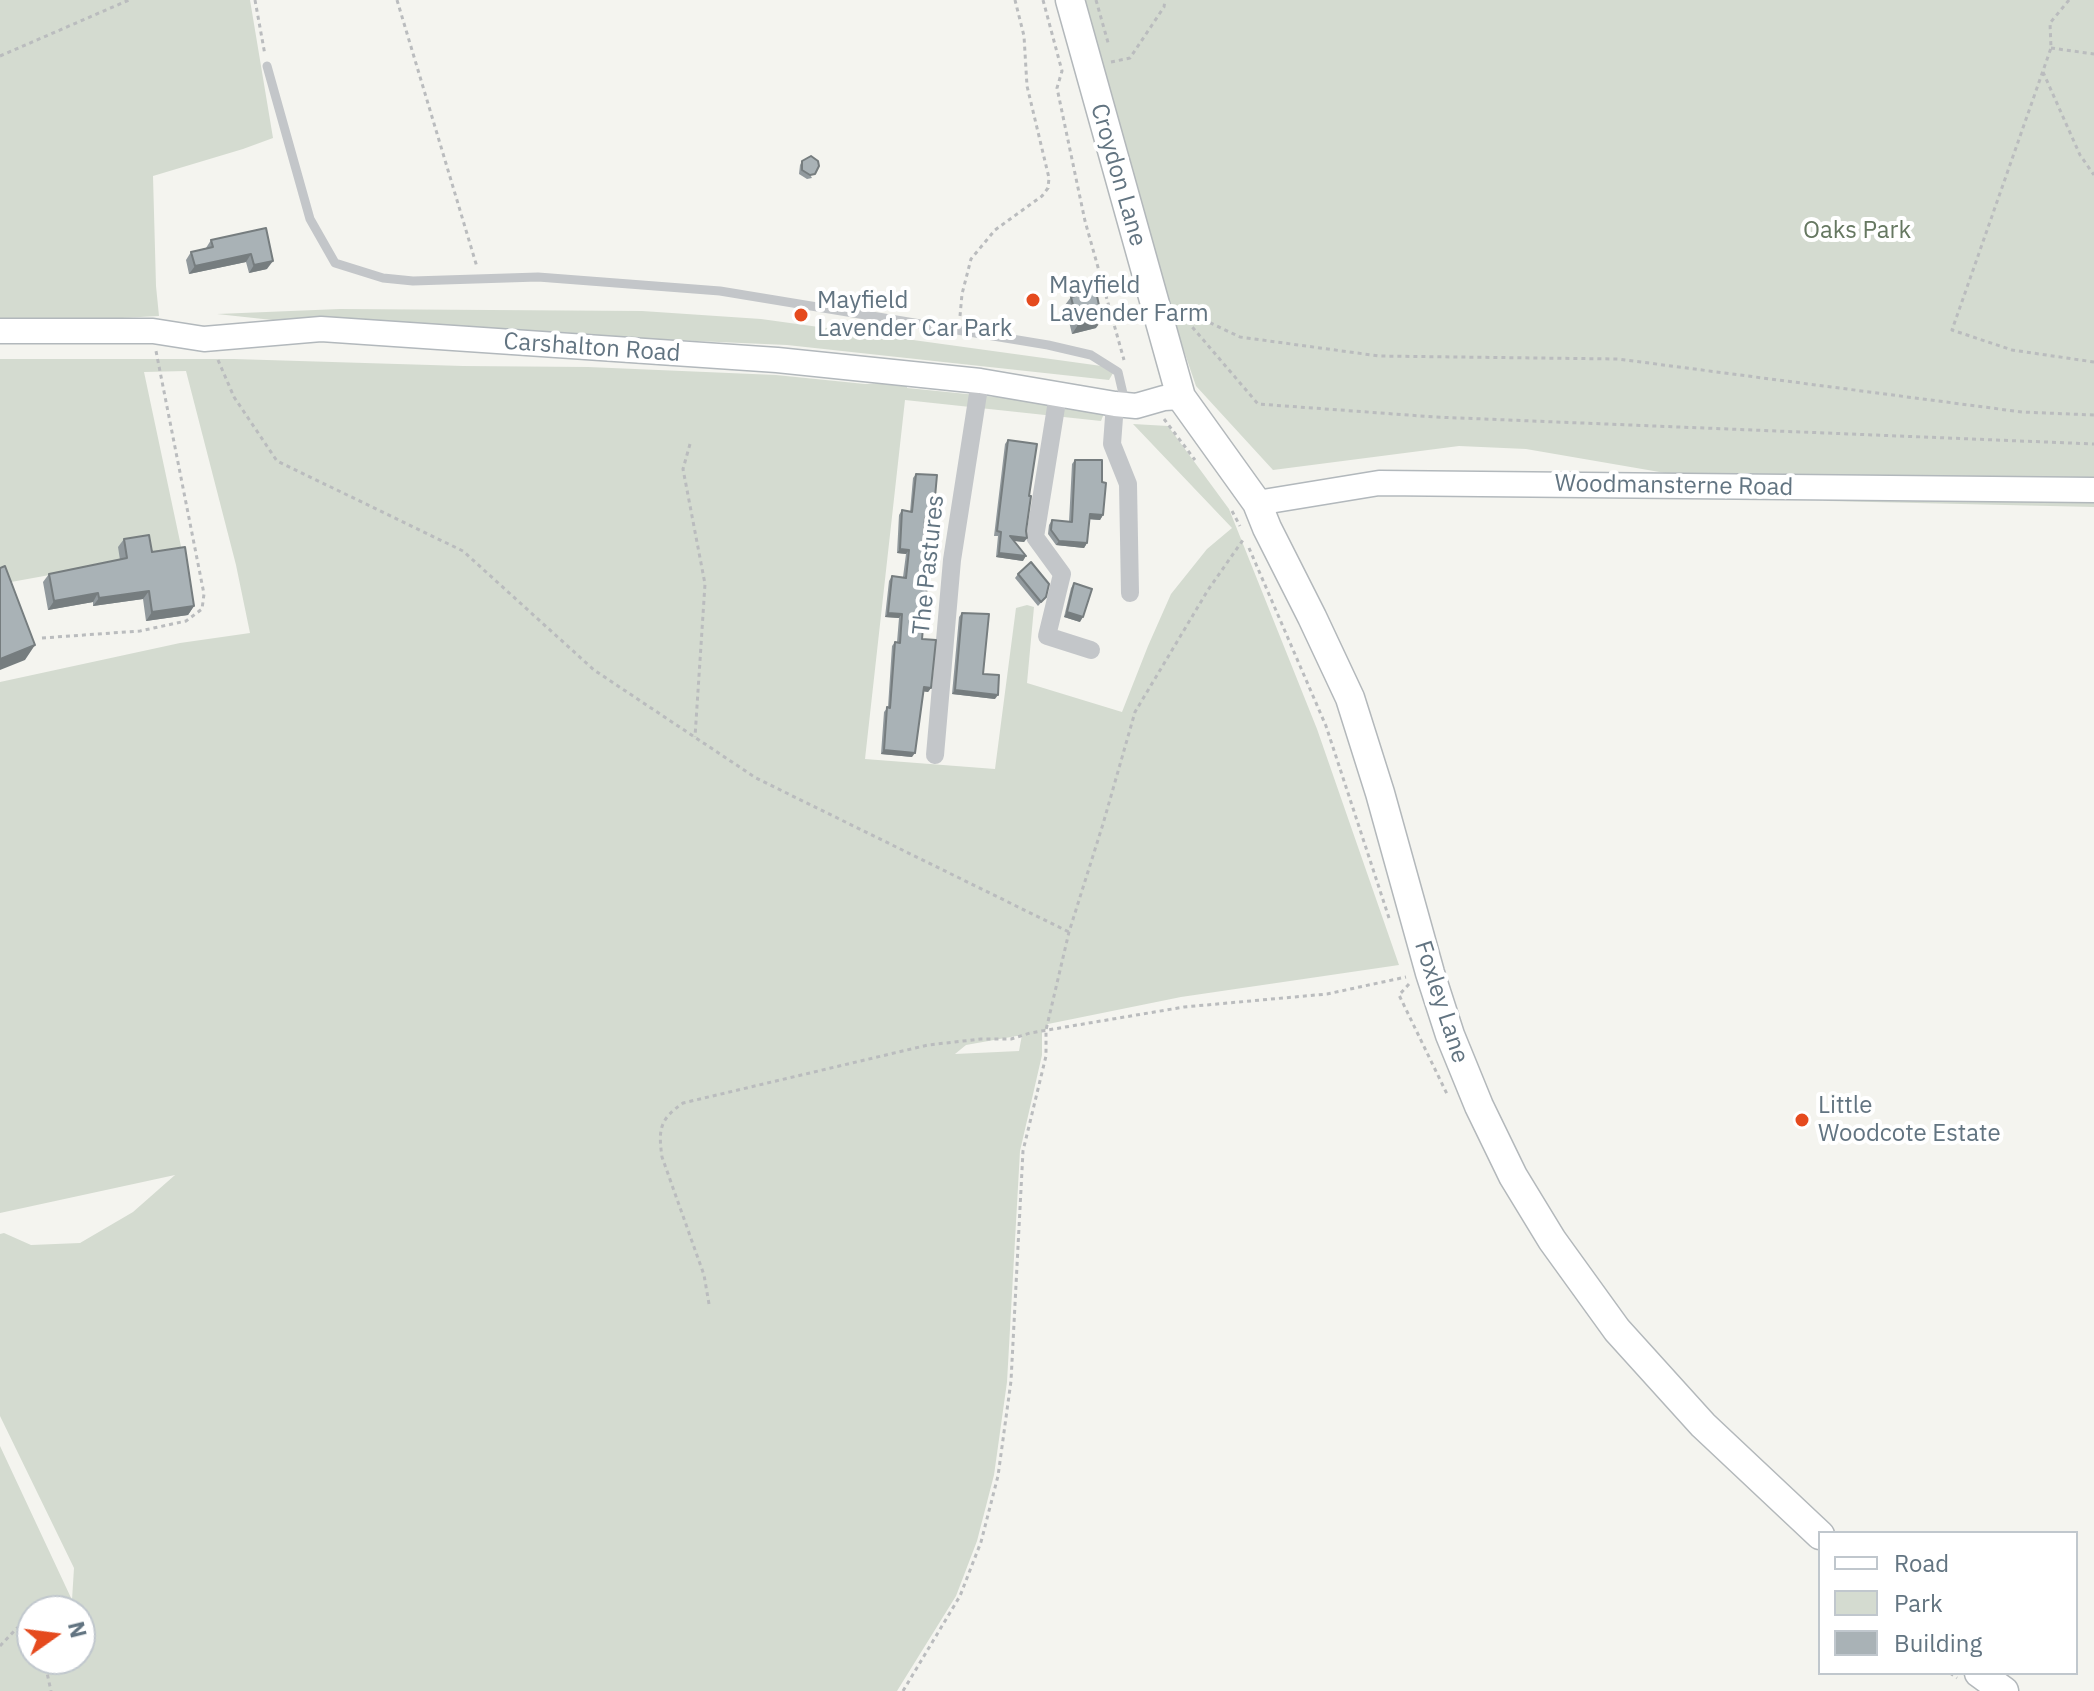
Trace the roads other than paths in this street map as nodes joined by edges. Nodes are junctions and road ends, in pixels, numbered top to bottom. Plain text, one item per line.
1 (1070, 0) edge
2 (267, 66) road end
3 (0, 331) edge
4 (980, 381) junction
5 (1058, 395) junction
6 (1181, 397) junction
7 (1126, 405) junction
8 (2094, 490) edge
9 (1245, 507) junction
10 (1130, 593) dead end
11 (1091, 650) dead end
12 (935, 755) dead end
13 (1818, 1533) edge
14 (1982, 1675) edge
15 (2004, 1691) edge

1 - 6 main road, Croydon Lane
2 - 7 lane
3 - 4 main road, Carshalton Road
4 - 5 main road, Carshalton Road
4 - 12 street, The Pastures
5 - 7 main road, Carshalton Road
5 - 11 street
6 - 7 main road, Carshalton Road
6 - 9 main road, Foxley Lane
7 - 10 street
8 - 9 main road, Woodmansterne Road
9 - 13 main road, Foxley Lane
14 - 15 main road

